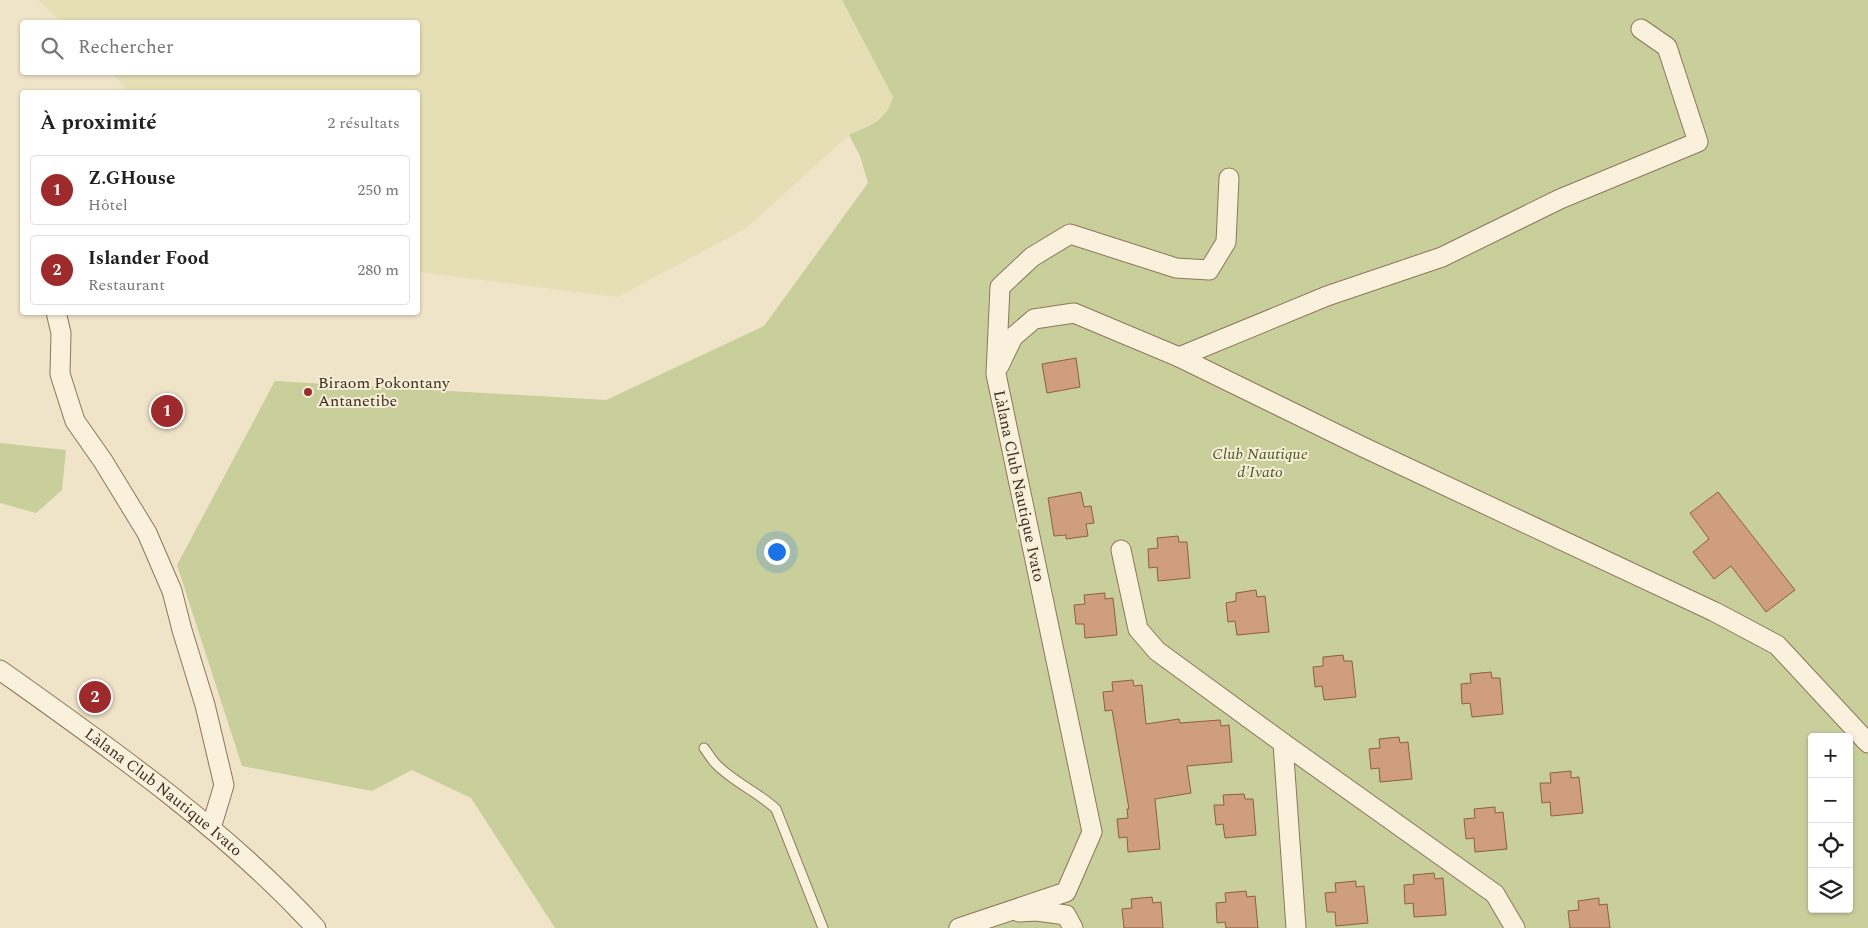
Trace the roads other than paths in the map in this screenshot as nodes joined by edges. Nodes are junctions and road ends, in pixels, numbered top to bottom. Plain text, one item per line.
1 (1641, 29) dead end
2 (1229, 178) dead end
3 (57, 315) edge
4 (1179, 357) junction
5 (996, 374) junction
6 (1121, 550) dead end
7 (0, 670) edge
8 (1283, 743) junction
9 (1868, 744) edge
10 (704, 748) dead end
11 (211, 828) junction
12 (1003, 912) junction
13 (316, 928) edge
14 (823, 928) edge
15 (958, 928) edge
16 (1073, 928) edge
17 (1296, 928) edge
18 (1515, 928) edge

1 - 4 street
2 - 5 street, Làlana Club Nautique Ivato
3 - 11 street
4 - 5 street
4 - 9 street
5 - 12 street, Làlana Club Nautique Ivato
6 - 8 street
7 - 11 street, Làlana Club Nautique Ivato
8 - 17 street
8 - 18 street
10 - 14 lane
11 - 13 street, Làlana Club Nautique Ivato
12 - 15 street, Làlana Club Nautique Ivato
12 - 16 street

